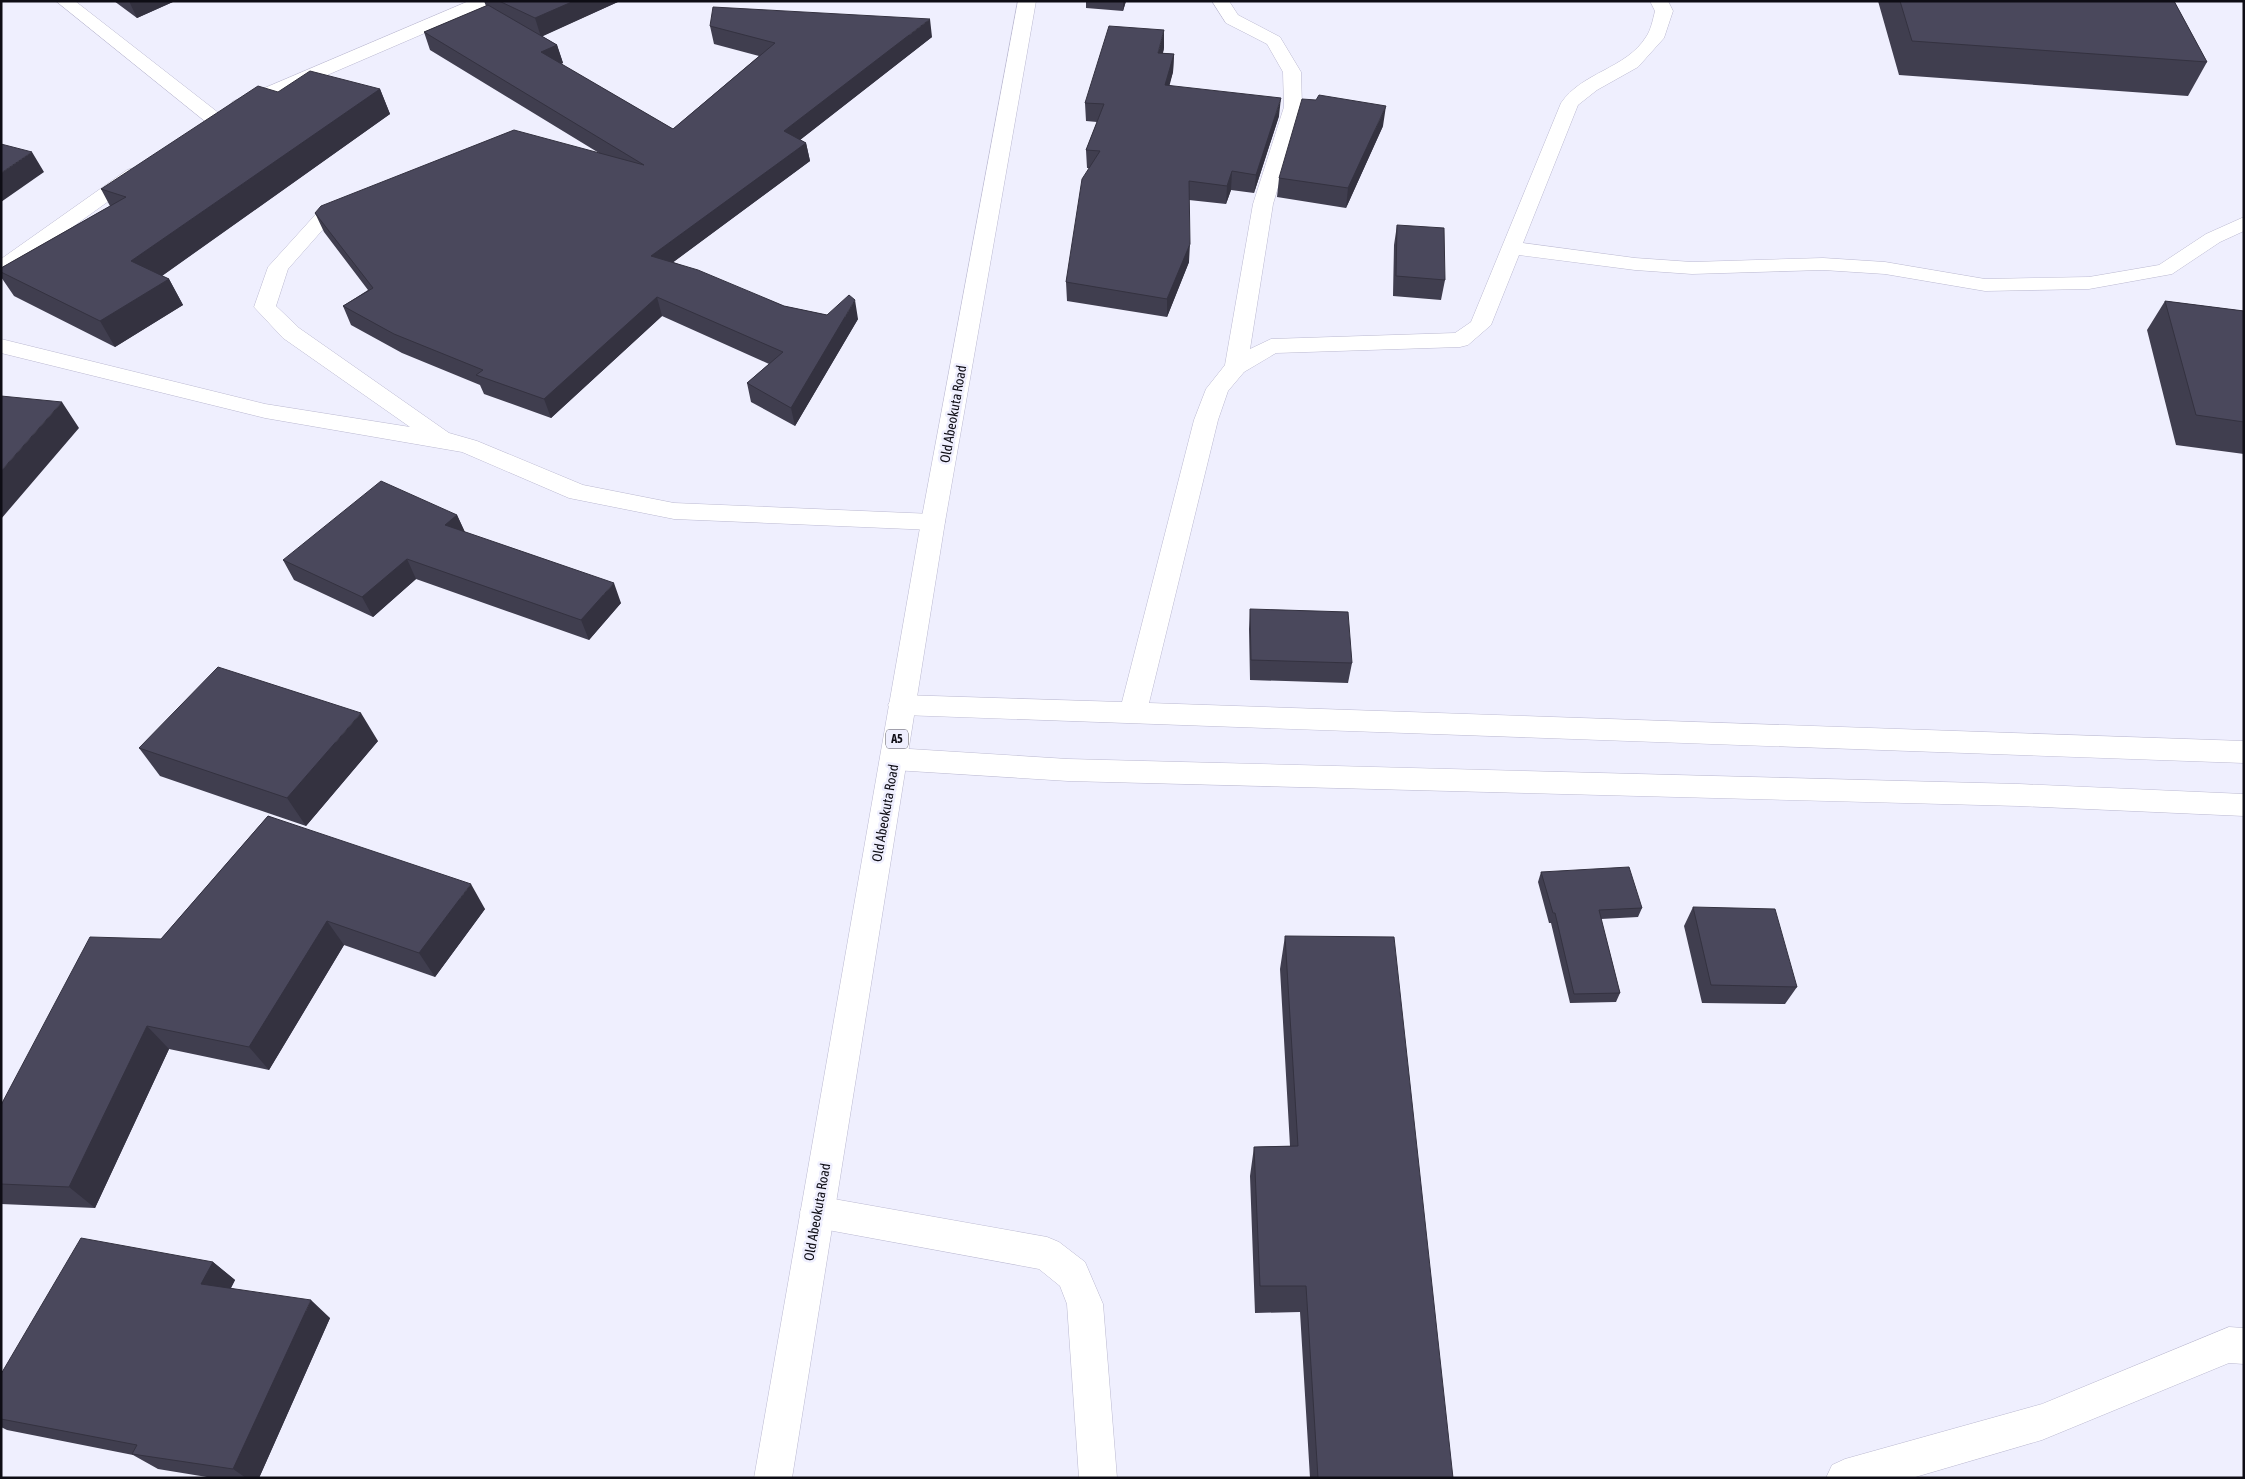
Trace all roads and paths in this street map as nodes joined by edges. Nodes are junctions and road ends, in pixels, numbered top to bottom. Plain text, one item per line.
1 (64, 1) edge
2 (484, 1) edge
3 (1027, 1) edge
4 (1220, 1) edge
5 (1659, 1) edge
6 (213, 118) junction
7 (196, 130) edge
8 (148, 164) edge
9 (323, 218) edge
10 (2244, 223) edge
11 (1511, 248) junction
12 (1, 269) edge
13 (1, 346) edge
14 (1236, 367) junction
15 (444, 440) junction
16 (933, 522) junction
17 (902, 705) junction
18 (1133, 714) junction
19 (2244, 752) edge
20 (894, 759) junction
21 (2244, 805) edge
22 (817, 1212) junction
23 (2244, 1346) edge
24 (773, 1478) edge
25 (1098, 1478) edge
26 (1844, 1478) edge

1 - 6 main road
2 - 6 main road
3 - 16 main road, Old Abeokuta Road / A5
4 - 14 main road
5 - 11 main road
6 - 7 main road
8 - 12 main road
9 - 15 main road
10 - 11 main road
11 - 14 main road
13 - 15 main road
14 - 18 main road
15 - 16 main road
16 - 17 main road, Old Abeokuta Road / A5
17 - 18 main road
17 - 20 main road, Old Abeokuta Road / A5
18 - 19 main road
20 - 21 main road
20 - 22 main road, Old Abeokuta Road / A5
22 - 24 main road, Old Abeokuta Road / A5
22 - 25 main road
23 - 26 main road

